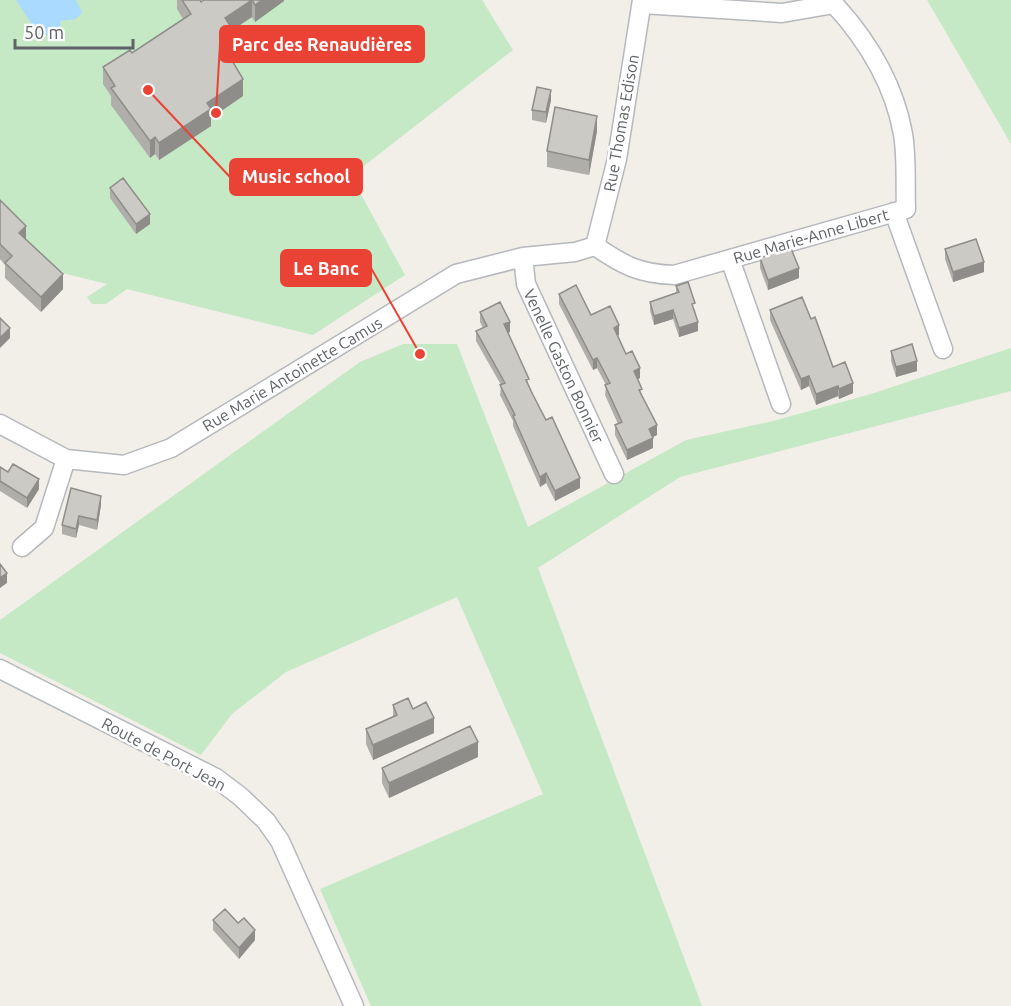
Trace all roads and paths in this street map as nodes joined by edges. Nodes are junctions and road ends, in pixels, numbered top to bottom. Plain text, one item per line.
1 (642, 2) edge
2 (894, 212) junction
3 (595, 246) junction
4 (523, 257) junction
5 (730, 259) junction
6 (944, 349) dead end
7 (781, 404) dead end
8 (0, 424) edge
9 (66, 459) junction
10 (614, 474) dead end
11 (22, 547) dead end
12 (0, 669) edge
13 (348, 1003) edge

1 - 2 street, Rue Marie-Anne Libert
1 - 3 street, Rue Thomas Edison
2 - 5 street, Rue Marie-Anne Libert
2 - 6 street
3 - 4 street, Rue Marie Antoinette Camus
3 - 5 street, Rue Marie-Anne Libert
4 - 9 street, Rue Marie Antoinette Camus
4 - 10 street, Venelle Gaston Bonnier
5 - 7 street
8 - 9 street
9 - 11 street
12 - 13 street, Route de Port Jean

